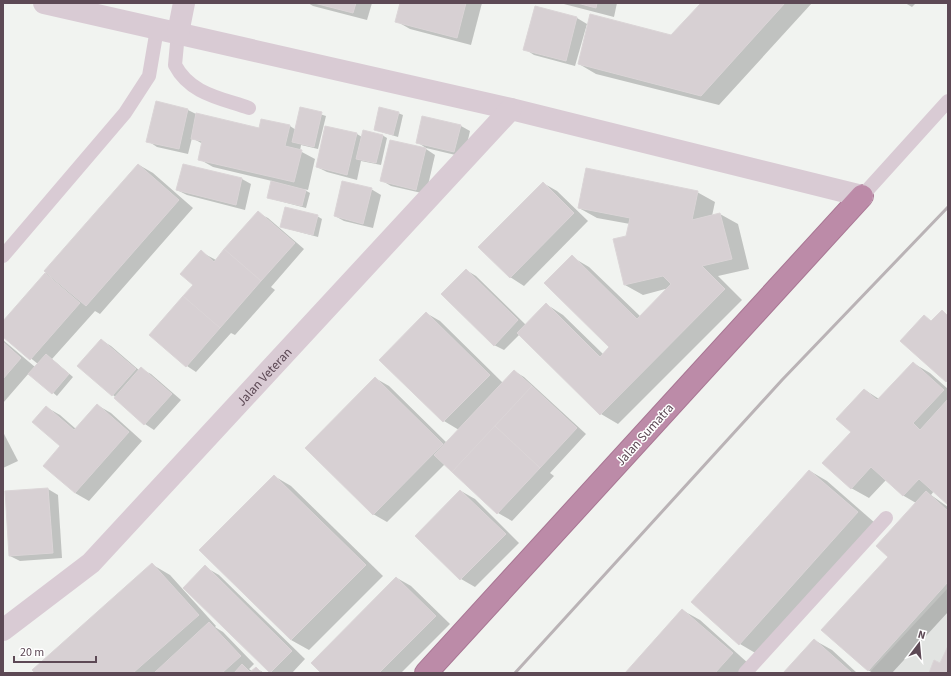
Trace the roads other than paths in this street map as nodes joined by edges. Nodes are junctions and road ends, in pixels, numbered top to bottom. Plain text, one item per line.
1 (44, 3) edge
2 (184, 3) edge
3 (167, 31) junction
4 (948, 101) edge
5 (249, 108) dead end
6 (511, 109) junction
7 (862, 196) junction
8 (3, 256) edge
9 (886, 518) dead end
10 (3, 630) edge
11 (426, 673) edge
12 (745, 673) edge

1 - 3 street
2 - 3 street
3 - 5 lane
3 - 6 street
3 - 8 lane
4 - 7 lane
6 - 7 street
6 - 10 street, Jalan Veteran
7 - 11 highway, Jalan Sumatra
9 - 12 lane

